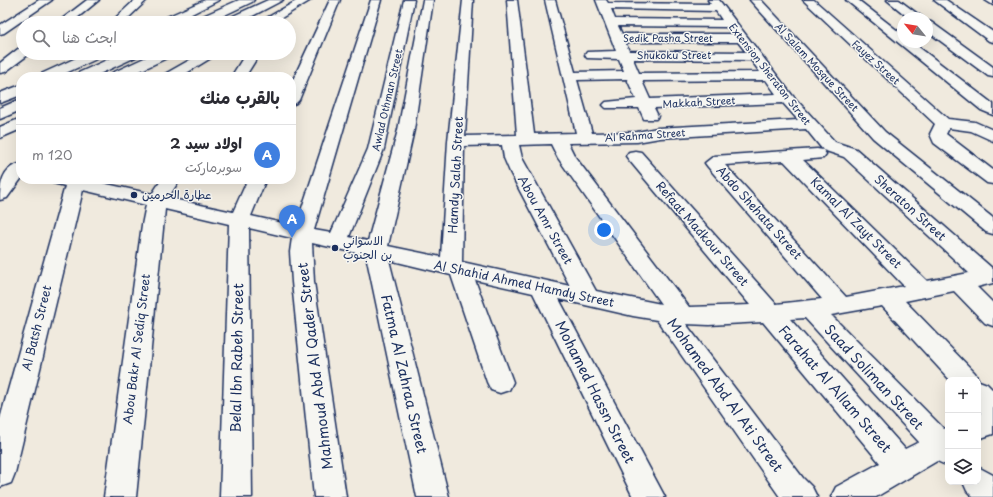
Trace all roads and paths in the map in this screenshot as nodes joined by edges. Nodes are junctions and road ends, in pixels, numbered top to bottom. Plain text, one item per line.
1 (47, 0) edge
2 (94, 0) edge
3 (142, 0) edge
4 (214, 0) edge
5 (248, 0) edge
6 (277, 0) edge
7 (306, 0) edge
8 (335, 0) edge
9 (376, 0) edge
10 (409, 0) edge
11 (428, 0) edge
12 (468, 0) edge
13 (512, 0) edge
14 (550, 0) edge
15 (755, 0) edge
16 (808, 0) edge
17 (851, 0) edge
18 (892, 0) edge
19 (940, 0) edge
20 (990, 0) edge
21 (602, 2) edge
22 (993, 2) edge
23 (716, 3) edge
24 (909, 12) edge
25 (22, 16) edge
26 (72, 16) edge
27 (124, 16) edge
28 (179, 16) edge
29 (213, 16) edge
30 (244, 16) edge
31 (280, 16) edge
32 (16, 20) edge
33 (611, 22) junction
34 (731, 24) junction
35 (933, 29) edge
36 (0, 30) edge
37 (897, 36) edge
38 (617, 38) junction
39 (742, 38) junction
40 (993, 38) edge
41 (912, 48) edge
42 (592, 55) dead end
43 (624, 55) junction
44 (755, 56) junction
45 (16, 57) edge
46 (74, 60) edge
47 (83, 60) edge
48 (118, 60) edge
49 (151, 60) edge
50 (200, 60) edge
51 (204, 60) edge
52 (249, 60) edge
53 (65, 68) junction
54 (0, 69) edge
55 (57, 72) edge
56 (92, 72) edge
57 (126, 72) edge
58 (179, 72) edge
59 (191, 72) edge
60 (241, 72) edge
61 (993, 72) edge
62 (569, 76) junction
63 (633, 76) junction
64 (771, 76) junction
65 (296, 89) edge
66 (16, 91) edge
67 (787, 98) junction
68 (0, 99) edge
69 (611, 105) dead end
70 (645, 105) junction
71 (16, 106) edge
72 (993, 110) edge
73 (0, 114) edge
74 (943, 123) junction
75 (810, 124) junction
76 (16, 125) edge
77 (0, 133) edge
78 (657, 133) junction
79 (993, 136) edge
80 (585, 138) junction
81 (557, 139) junction
82 (518, 140) junction
83 (456, 141) junction
84 (823, 150) junction
85 (635, 156) dead end
86 (789, 156) junction
87 (12, 167) edge
88 (993, 179) edge
89 (72, 184) edge
90 (86, 184) edge
91 (168, 184) edge
92 (255, 184) edge
93 (0, 194) edge
94 (157, 200) junction
95 (239, 220) junction
96 (993, 228) edge
97 (303, 234) junction
98 (337, 242) junction
99 (376, 251) junction
100 (456, 269) junction
101 (990, 277) edge
102 (958, 282) junction
103 (541, 287) junction
104 (923, 291) junction
105 (887, 297) junction
106 (588, 298) junction
107 (841, 306) junction
108 (810, 309) junction
109 (673, 313) junction
110 (769, 313) junction
111 (993, 317) edge
112 (963, 377) edge
113 (500, 382) dead end
114 (981, 395) edge
115 (993, 408) edge
116 (993, 421) edge
117 (981, 426) edge
118 (945, 446) edge
119 (902, 466) junction
120 (0, 474) edge
121 (981, 484) edge
122 (860, 494) edge
123 (993, 495) edge
124 (120, 497) edge
125 (236, 497) edge
126 (330, 497) edge
127 (433, 497) edge
128 (649, 497) edge
129 (801, 497) edge

1 - 25 street
2 - 26 street
3 - 27 street
4 - 28 street
5 - 29 highway
6 - 30 highway
7 - 31 street
8 - 65 street
9 - 97 street
10 - 98 street, Awlad Othman Street
11 - 99 street
12 - 83 street, Hamdy Salah Street
13 - 82 street, Abou Amr Street
14 - 62 street
15 - 96 street, Al Salam Mosque Street
16 - 74 street, Fayez Street
17 - 37 street
18 - 24 street
19 - 40 street
20 - 22 street
21 - 23 street
21 - 33 street
23 - 34 street, Extension Sheraton Street
32 - 36 street
33 - 34 street
33 - 38 street
34 - 39 street, Extension Sheraton Street
35 - 61 street
38 - 39 street, Sedik Pasha Street
38 - 43 street
39 - 44 street, Extension Sheraton Street
41 - 72 street
42 - 43 street, Shukoku Street
43 - 44 street, Shukoku Street
43 - 63 street
44 - 64 street, Extension Sheraton Street
45 - 54 street
46 - 53 street
47 - 53 street
48 - 56 highway
49 - 57 highway
50 - 58 street
51 - 59 street
52 - 60 street
53 - 55 street
62 - 63 street
62 - 80 street
63 - 64 street
63 - 70 street
64 - 67 street, Extension Sheraton Street
66 - 68 street
67 - 70 street, Makkah Street
67 - 75 street, Extension Sheraton Street
69 - 70 street, Makkah Street
70 - 78 street
71 - 73 highway
74 - 79 street
74 - 88 street
75 - 78 street, Al Rahma Street
75 - 84 street, Extension Sheraton Street
76 - 77 highway
78 - 80 street, Al Rahma Street
80 - 81 street, Al Rahma Street
81 - 82 street, Al Rahma Street
81 - 109 street, Mohamed Abd Al Ati Street
82 - 83 street, Al Rahma Street
82 - 106 street, Abou Amr Street
83 - 100 street, Hamdy Salah Street
84 - 86 street, Abdo Shehata Street
84 - 101 street, Sheraton Street
85 - 110 street, Refaat Madkour Street
86 - 104 street, Kamal Al Zayt Street
86 - 107 street, Abdo Shehata Street
87 - 93 street
89 - 120 street, Al Batsh Street
90 - 94 street, Al Shahid Ahmed Hamdy Street
91 - 94 street
92 - 95 street
94 - 95 street, Al Shahid Ahmed Hamdy Street
94 - 124 street, Abou Bakr Al Sediq Street
95 - 97 street, Al Shahid Ahmed Hamdy Street
95 - 125 street, Belal Ibn Rabeh Street
97 - 98 street, Al Shahid Ahmed Hamdy Street
97 - 126 street, Mahmoud Abd Al Qader Street
98 - 99 street, Al Shahid Ahmed Hamdy Street
99 - 100 street, Al Shahid Ahmed Hamdy Street
99 - 127 street, Fatma Al Zahraa Street
100 - 103 street, Al Shahid Ahmed Hamdy Street
100 - 113 street
101 - 102 street, Al Shahid Ahmed Hamdy Street
102 - 104 street, Al Shahid Ahmed Hamdy Street
102 - 111 street
103 - 106 street, Al Shahid Ahmed Hamdy Street
103 - 128 street, Mohamed Hassn Street
104 - 105 street, Al Shahid Ahmed Hamdy Street
105 - 107 street, Al Shahid Ahmed Hamdy Street
105 - 112 street
106 - 109 street, Al Shahid Ahmed Hamdy Street
107 - 108 street, Al Shahid Ahmed Hamdy Street
108 - 110 street, Al Shahid Ahmed Hamdy Street
108 - 118 street, Saad Soliman Street
109 - 110 street, Al Shahid Ahmed Hamdy Street
109 - 129 street, Mohamed Abd Al Ati Street
110 - 119 street, Farahat Al Allam Street
114 - 115 street
116 - 117 street
118 - 119 street
119 - 122 street
121 - 123 street

